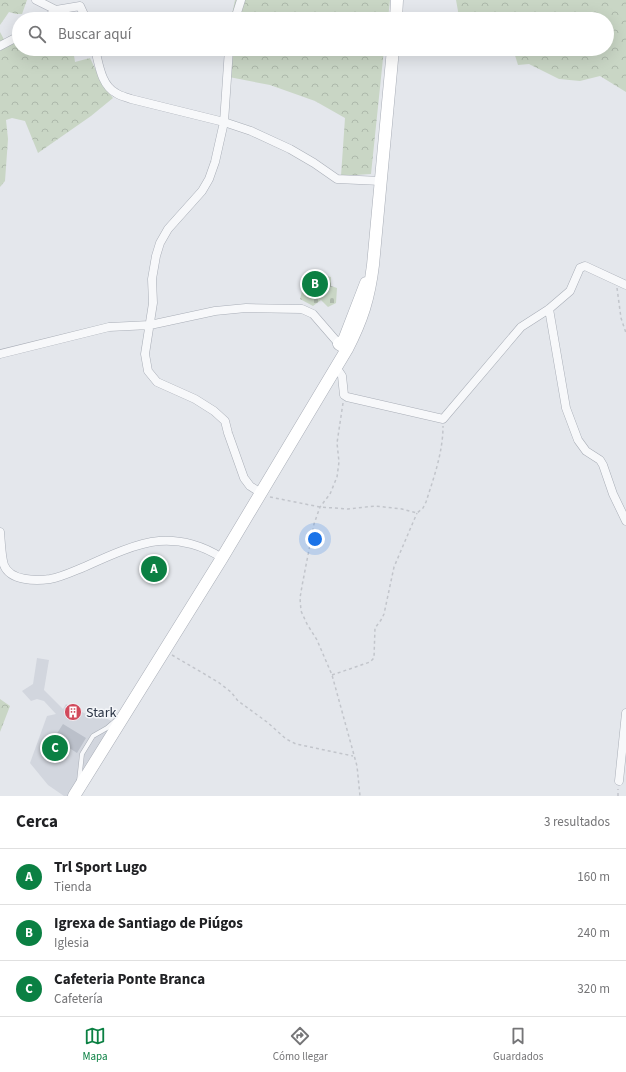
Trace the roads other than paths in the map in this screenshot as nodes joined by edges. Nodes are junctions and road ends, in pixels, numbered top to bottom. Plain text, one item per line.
1 (36, 0) edge
2 (241, 0) edge
3 (397, 0) edge
4 (56, 10) joint
5 (83, 12) edge
6 (237, 12) edge
7 (396, 12) edge
8 (12, 40) edge
9 (0, 46) edge
10 (97, 56) edge
11 (229, 56) edge
12 (392, 56) edge
13 (224, 122) junction
14 (381, 181) junction
15 (626, 285) edge
16 (549, 309) junction
17 (150, 325) junction
18 (343, 346) junction
19 (0, 354) edge
20 (336, 367) junction
21 (261, 493) junction
22 (626, 521) edge
23 (0, 532) edge
24 (222, 558) junction
25 (626, 713) edge
26 (619, 781) dead end
27 (76, 793) edge

1 - 4 street
2 - 6 street
3 - 7 main road
4 - 5 street
8 - 9 street
10 - 13 street
11 - 13 street
12 - 14 main road
13 - 14 street
13 - 17 street
14 - 18 main road
15 - 16 street
16 - 20 street
16 - 22 street
17 - 18 street
17 - 19 street
17 - 21 street
18 - 20 main road
20 - 21 main road
21 - 24 main road
23 - 24 street
24 - 27 main road
25 - 26 street

